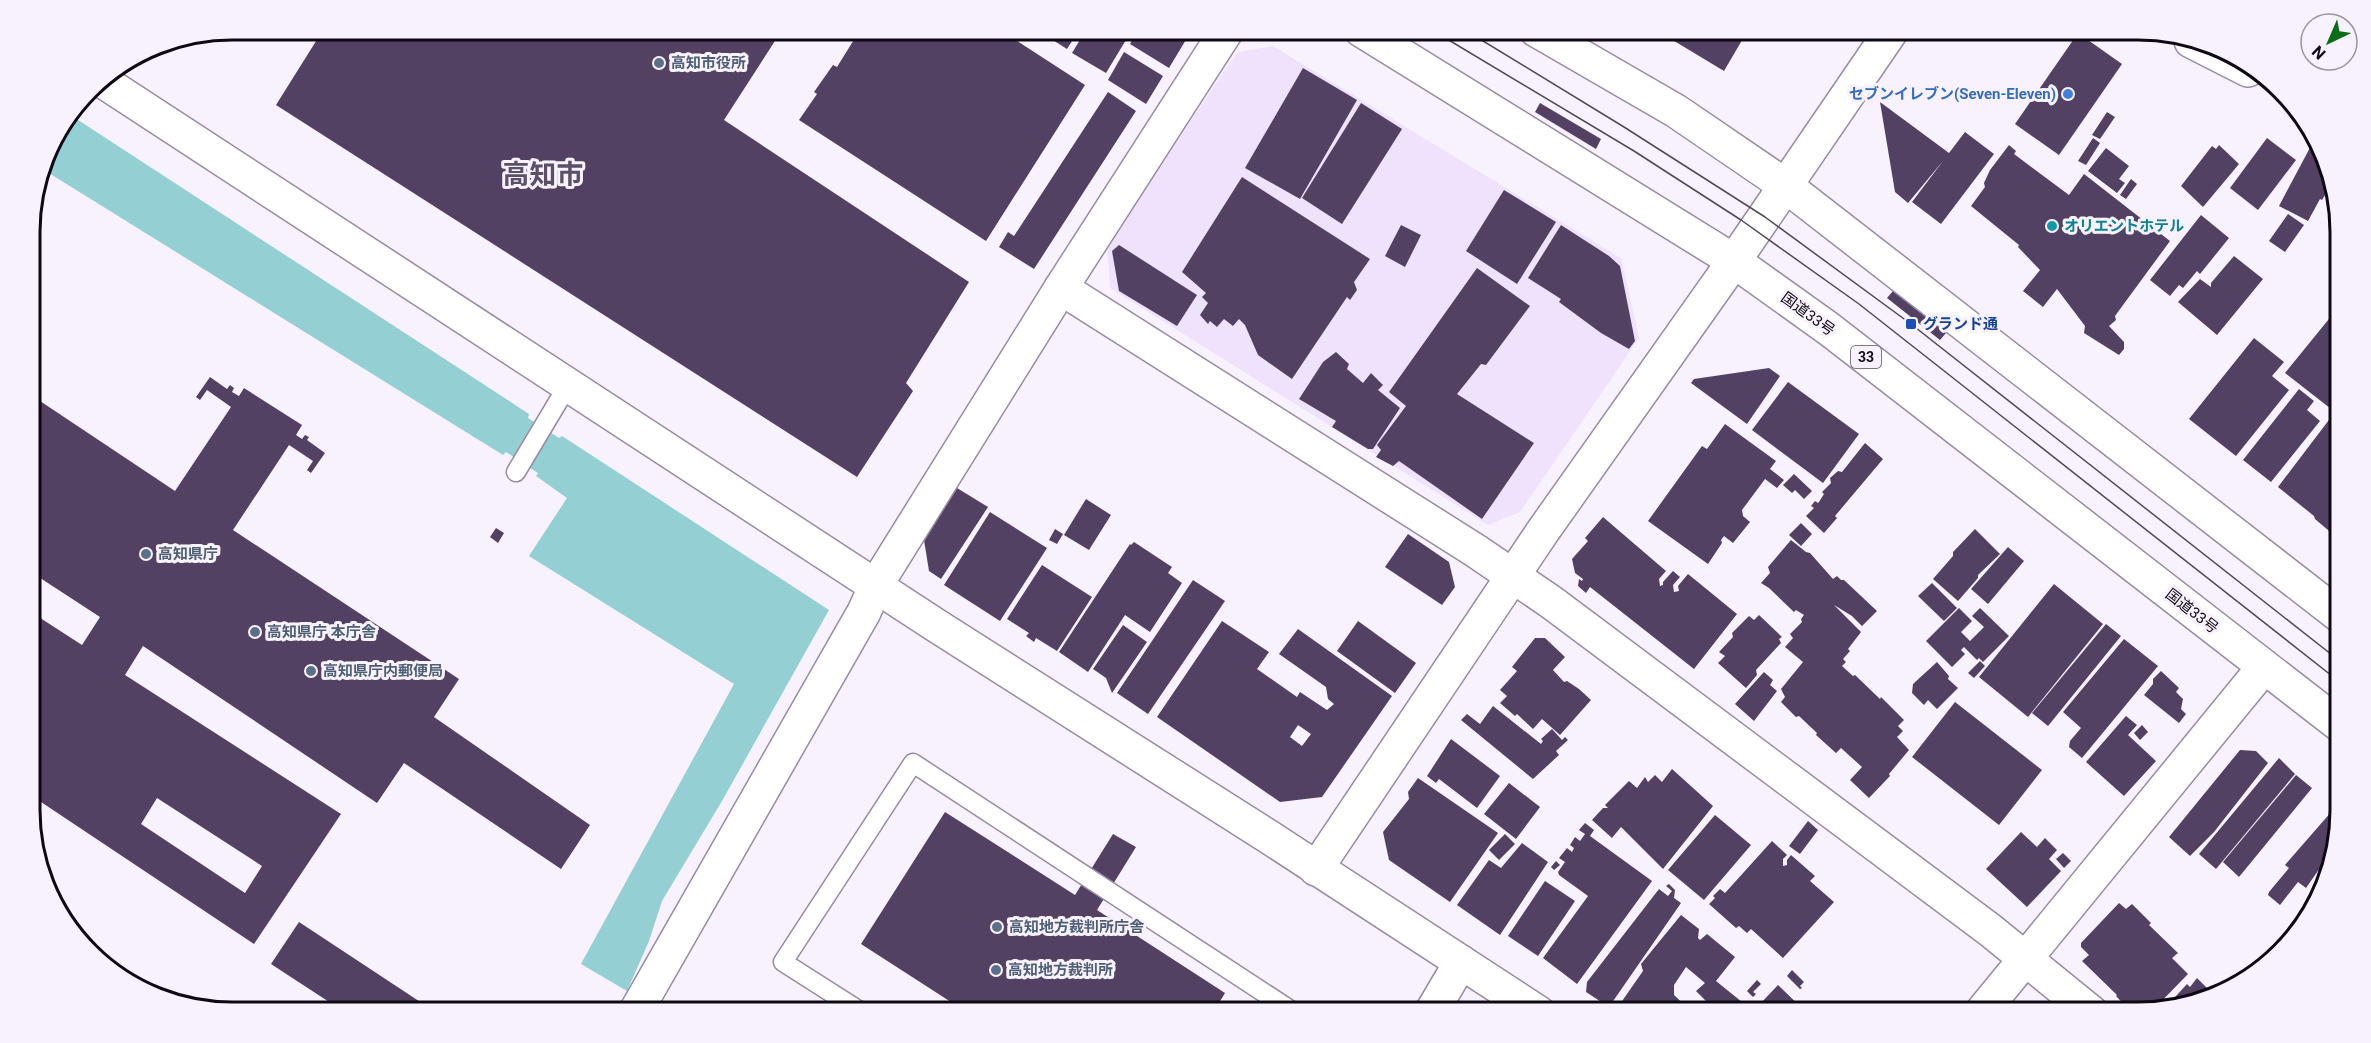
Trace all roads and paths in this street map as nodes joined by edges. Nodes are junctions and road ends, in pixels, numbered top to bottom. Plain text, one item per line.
1 (1220, 40) edge
2 (1378, 40) edge
3 (1554, 40) edge
4 (1885, 40) edge
5 (109, 86) edge
6 (1786, 186) junction
7 (1734, 261) junction
8 (1061, 288) junction
9 (568, 385) junction
10 (516, 472) dead end
11 (1513, 576) junction
12 (876, 585) junction
13 (2330, 608) edge
14 (2264, 667) junction
15 (2330, 718) edge
16 (1316, 869) junction
17 (2025, 958) junction
18 (1461, 963) junction
19 (640, 1002) edge
20 (845, 1002) edge
21 (1278, 1002) edge
22 (1438, 1002) edge
23 (1522, 1002) edge
24 (1990, 1002) edge
25 (2079, 1002) edge

1 - 8 main road
2 - 7 main road, 国道33号 / 33
3 - 6 main road
4 - 6 main road
5 - 9 main road
6 - 7 main road
6 - 13 main road
7 - 11 main road
7 - 14 main road, 国道33号 / 33
8 - 11 main road
8 - 12 main road
9 - 10 lane
9 - 12 main road
11 - 16 main road
11 - 17 main road
12 - 16 main road
12 - 19 main road
14 - 15 main road, 国道33号 / 33
14 - 17 main road
16 - 18 main road
17 - 24 main road
17 - 25 main road
18 - 22 main road
18 - 23 main road
20 - 21 lane

